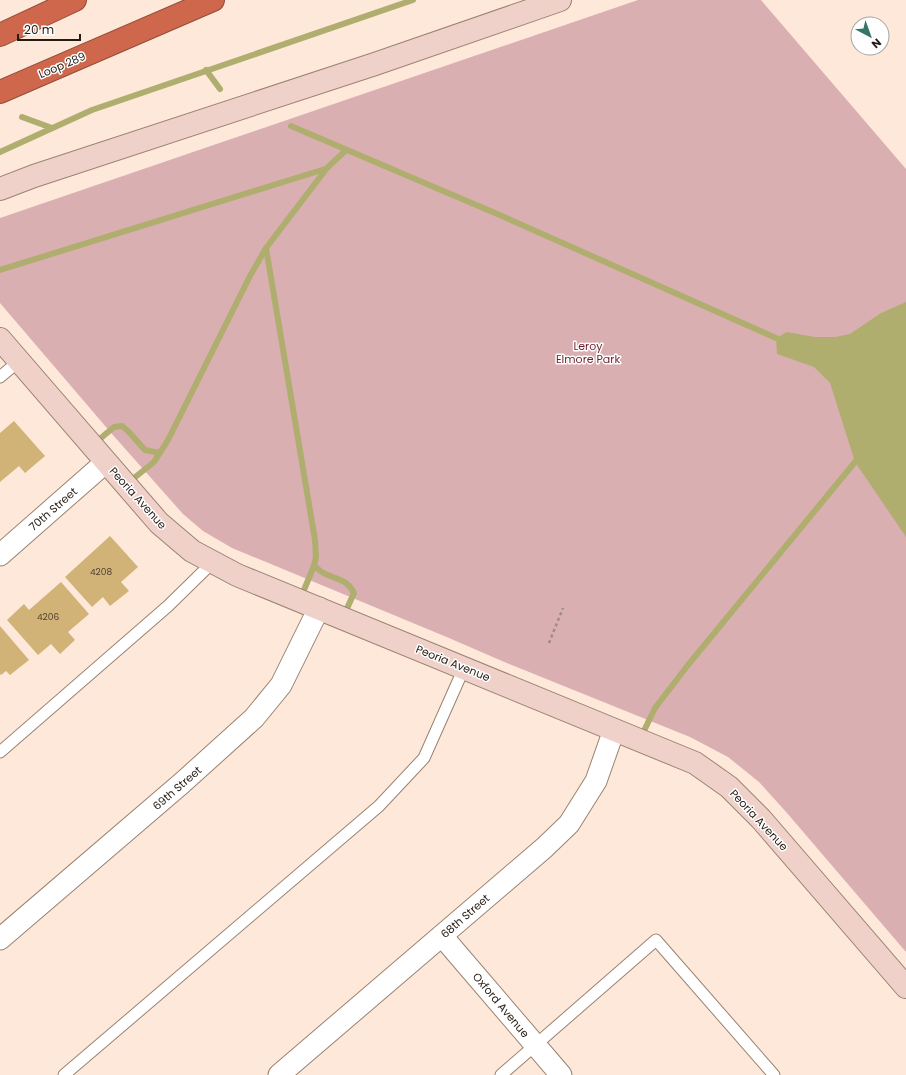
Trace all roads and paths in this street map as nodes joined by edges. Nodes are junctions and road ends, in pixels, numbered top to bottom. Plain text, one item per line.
1 (76, 0) edge
2 (213, 0) edge
3 (560, 0) edge
4 (0, 35) edge
5 (0, 92) edge
6 (0, 189) edge
7 (0, 339) edge
8 (19, 361) junction
9 (0, 377) edge
10 (106, 462) junction
11 (0, 556) edge
12 (213, 562) junction
13 (319, 608) junction
14 (563, 608) dead end
15 (549, 643) dead end
16 (464, 668) junction
17 (614, 730) junction
18 (0, 752) edge
19 (442, 936) junction
20 (0, 939) edge
21 (906, 987) edge
22 (535, 1045) junction
23 (64, 1075) edge
24 (279, 1075) edge
25 (501, 1075) edge
26 (560, 1075) edge
27 (774, 1075) edge

1 - 4 highway
2 - 5 highway, Loop 289
3 - 6 street
7 - 8 street, Peoria Avenue
8 - 9 lane
8 - 10 street, Peoria Avenue
10 - 11 street, 70th Street
10 - 12 street, Peoria Avenue
12 - 13 street, Peoria Avenue
12 - 18 lane
13 - 16 street, Peoria Avenue
13 - 20 street, 69th Street
14 - 15 path
16 - 17 street, Peoria Avenue
16 - 23 lane
17 - 19 street, 68th Street
17 - 21 street, Peoria Avenue
19 - 22 street, Oxford Avenue
19 - 24 street, 68th Street
22 - 25 lane
22 - 26 street, Oxford Avenue
22 - 27 lane

